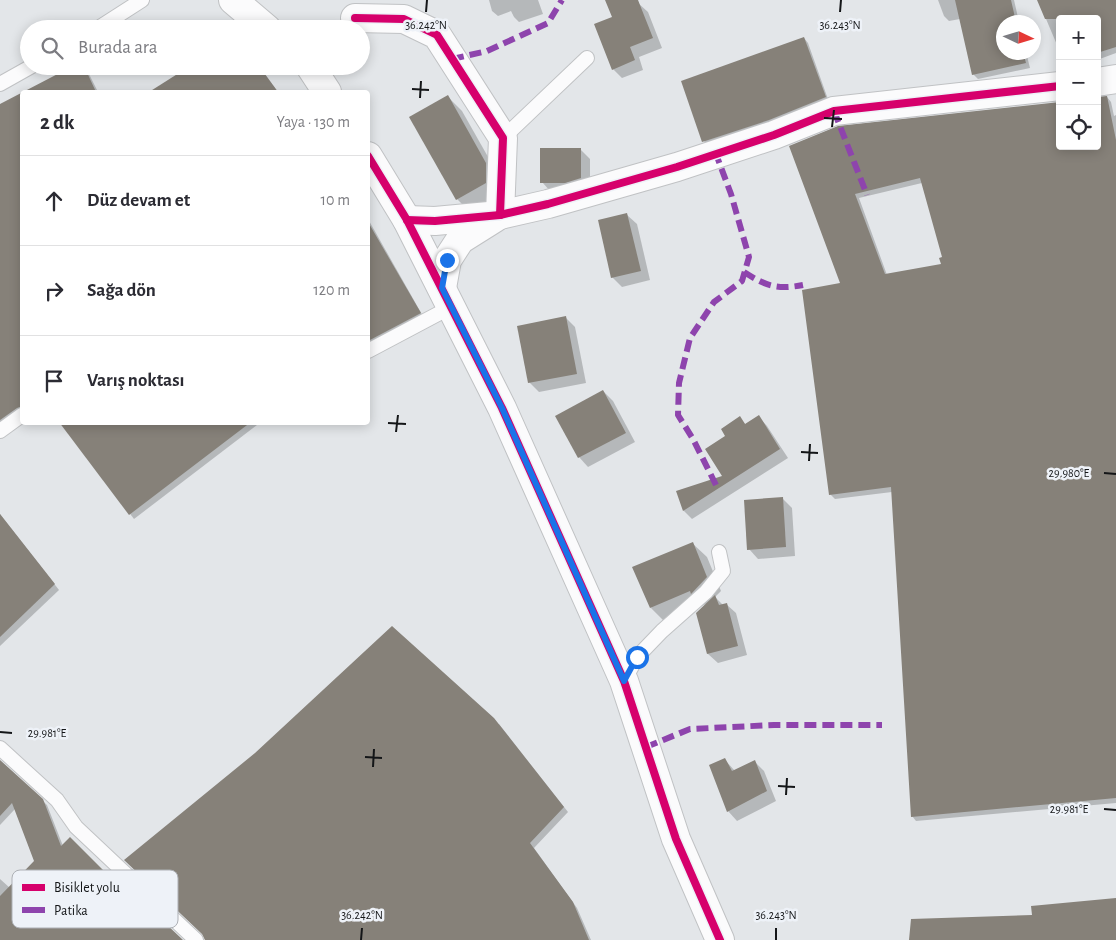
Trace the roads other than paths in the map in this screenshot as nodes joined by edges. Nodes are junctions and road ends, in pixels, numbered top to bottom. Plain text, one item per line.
1 (142, 0) edge
2 (233, 0) edge
3 (356, 16) edge
4 (111, 20) edge
5 (256, 20) edge
6 (587, 58) dead end
7 (20, 73) edge
8 (317, 75) edge
9 (1116, 79) edge
10 (1101, 81) edge
11 (0, 84) edge
12 (1056, 86) edge
13 (326, 90) edge
14 (503, 138) junction
15 (370, 166) edge
16 (500, 215) junction
17 (407, 220) junction
18 (446, 298) junction
19 (370, 350) edge
20 (20, 417) edge
21 (0, 432) edge
22 (719, 552) dead end
23 (624, 681) junction
24 (0, 748) edge
25 (122, 870) edge
26 (178, 923) edge
27 (196, 940) edge
28 (720, 940) edge

1 - 4 lane
2 - 5 street
3 - 14 street
6 - 14 lane
7 - 11 lane
8 - 13 street
9 - 10 street
12 - 16 street
14 - 16 street
15 - 17 street
16 - 17 street
16 - 18 street
17 - 18 street
18 - 19 lane
18 - 23 street
20 - 21 lane
22 - 23 lane
23 - 28 street
24 - 25 lane
26 - 27 lane

